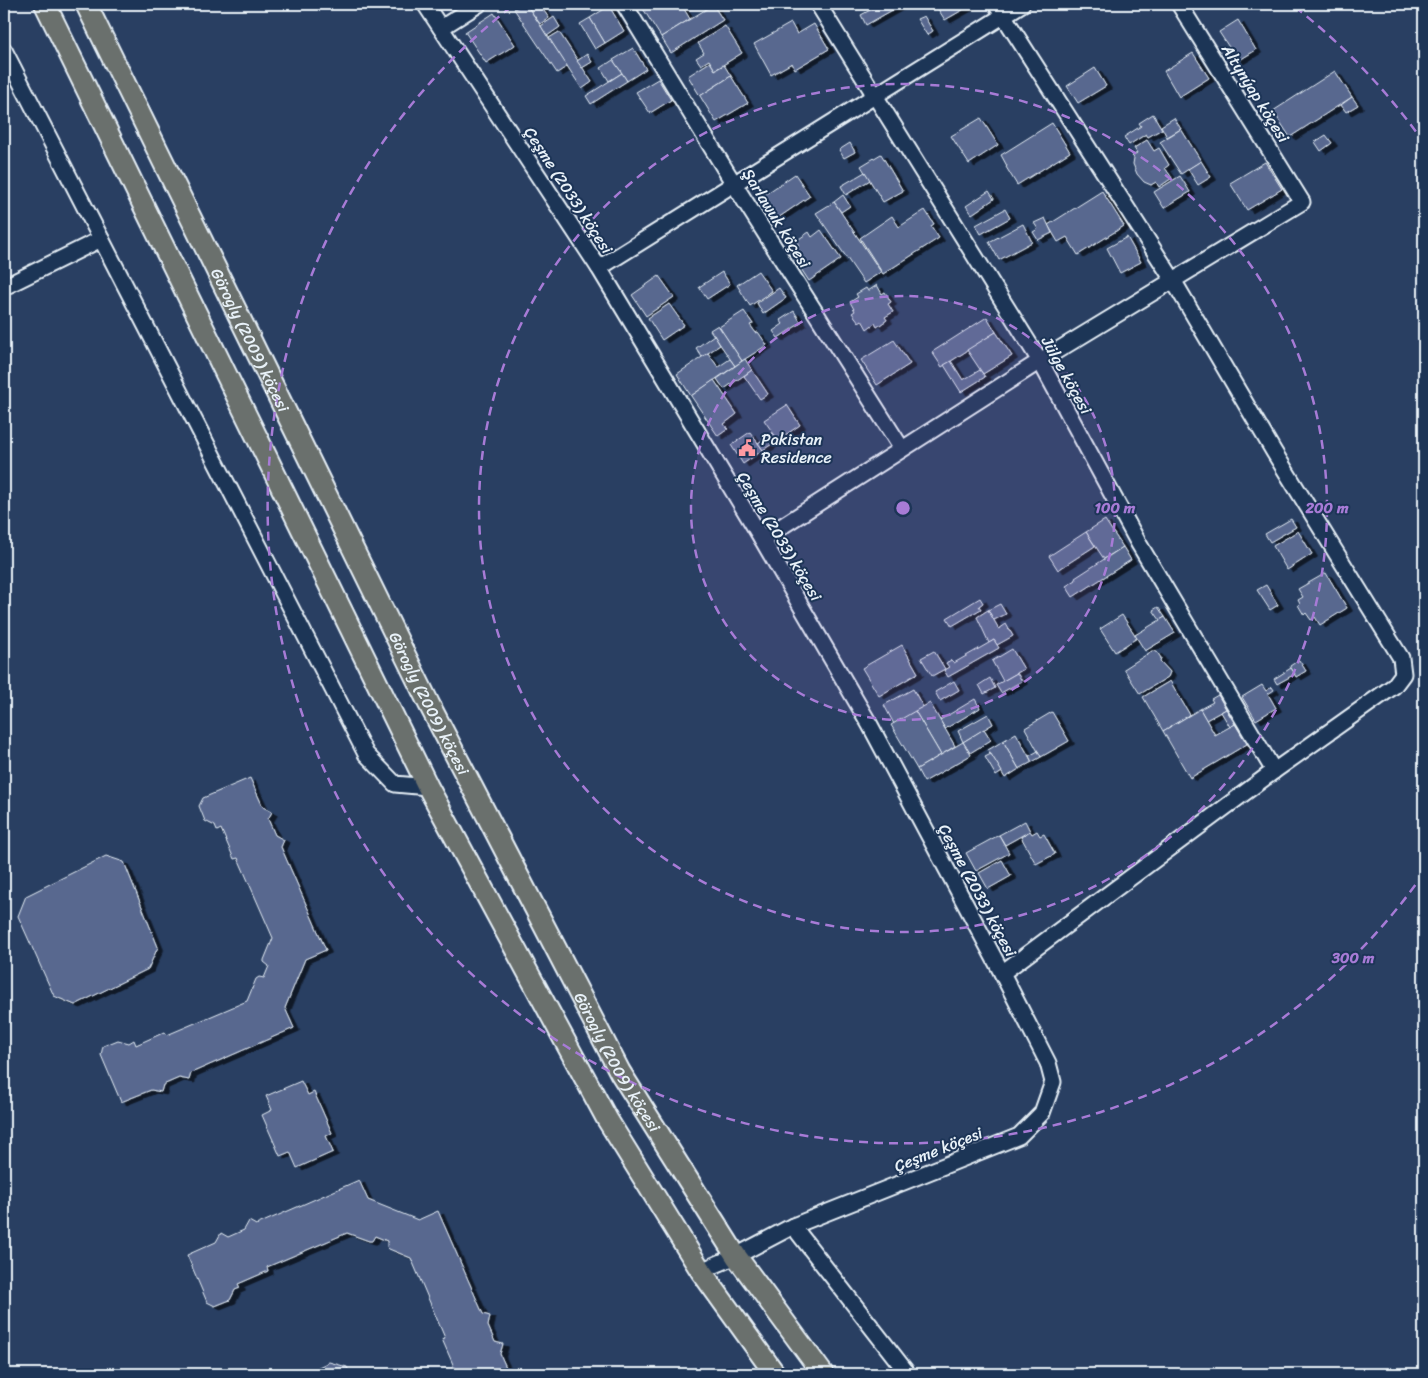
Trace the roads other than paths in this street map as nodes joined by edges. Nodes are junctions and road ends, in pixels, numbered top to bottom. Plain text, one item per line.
1 (45, 4) edge
2 (86, 4) edge
3 (425, 4) edge
4 (479, 4) edge
5 (624, 4) edge
6 (818, 4) edge
7 (1022, 4) edge
8 (1179, 4) edge
9 (1000, 10) edge
10 (441, 28) junction
11 (4, 50) edge
12 (876, 96) junction
13 (734, 184) junction
14 (101, 239) junction
15 (599, 268) junction
16 (1173, 280) junction
17 (4, 287) edge
18 (1040, 361) junction
19 (902, 449) junction
20 (762, 539) junction
21 (1274, 771) junction
22 (428, 787) junction
23 (1002, 973) junction
24 (792, 1226) junction
25 (736, 1256) junction
26 (701, 1271) junction
27 (775, 1374) edge
28 (823, 1374) edge
29 (908, 1374) edge

1 - 22 main road
2 - 25 main road, Görogly (2009) köçesi
3 - 10 street, Çeşme (2033) köçesi
4 - 10 street
5 - 13 street, Şarlawuk köçesi
6 - 12 street, Jülge köçesi
7 - 9 street
8 - 16 street, Altynýap köçesi
9 - 12 street
9 - 16 street
10 - 15 street, Çeşme (2033) köçesi
11 - 14 street
12 - 13 street
12 - 18 street, Jülge köçesi
13 - 15 street
13 - 19 street, Şarlawuk köçesi
14 - 17 street
14 - 22 street
15 - 20 street, Çeşme (2033) köçesi
16 - 18 street
16 - 21 street
18 - 19 street
18 - 21 street, Jülge köçesi
19 - 20 street
20 - 23 street, Çeşme (2033) köçesi
21 - 23 street
22 - 26 main road
23 - 24 street, Çeşme köçesi
24 - 25 street, Çeşme köçesi
24 - 29 street
25 - 26 street, Çeşme köçesi
25 - 28 main road, Görogly (2009) köçesi
26 - 27 main road

